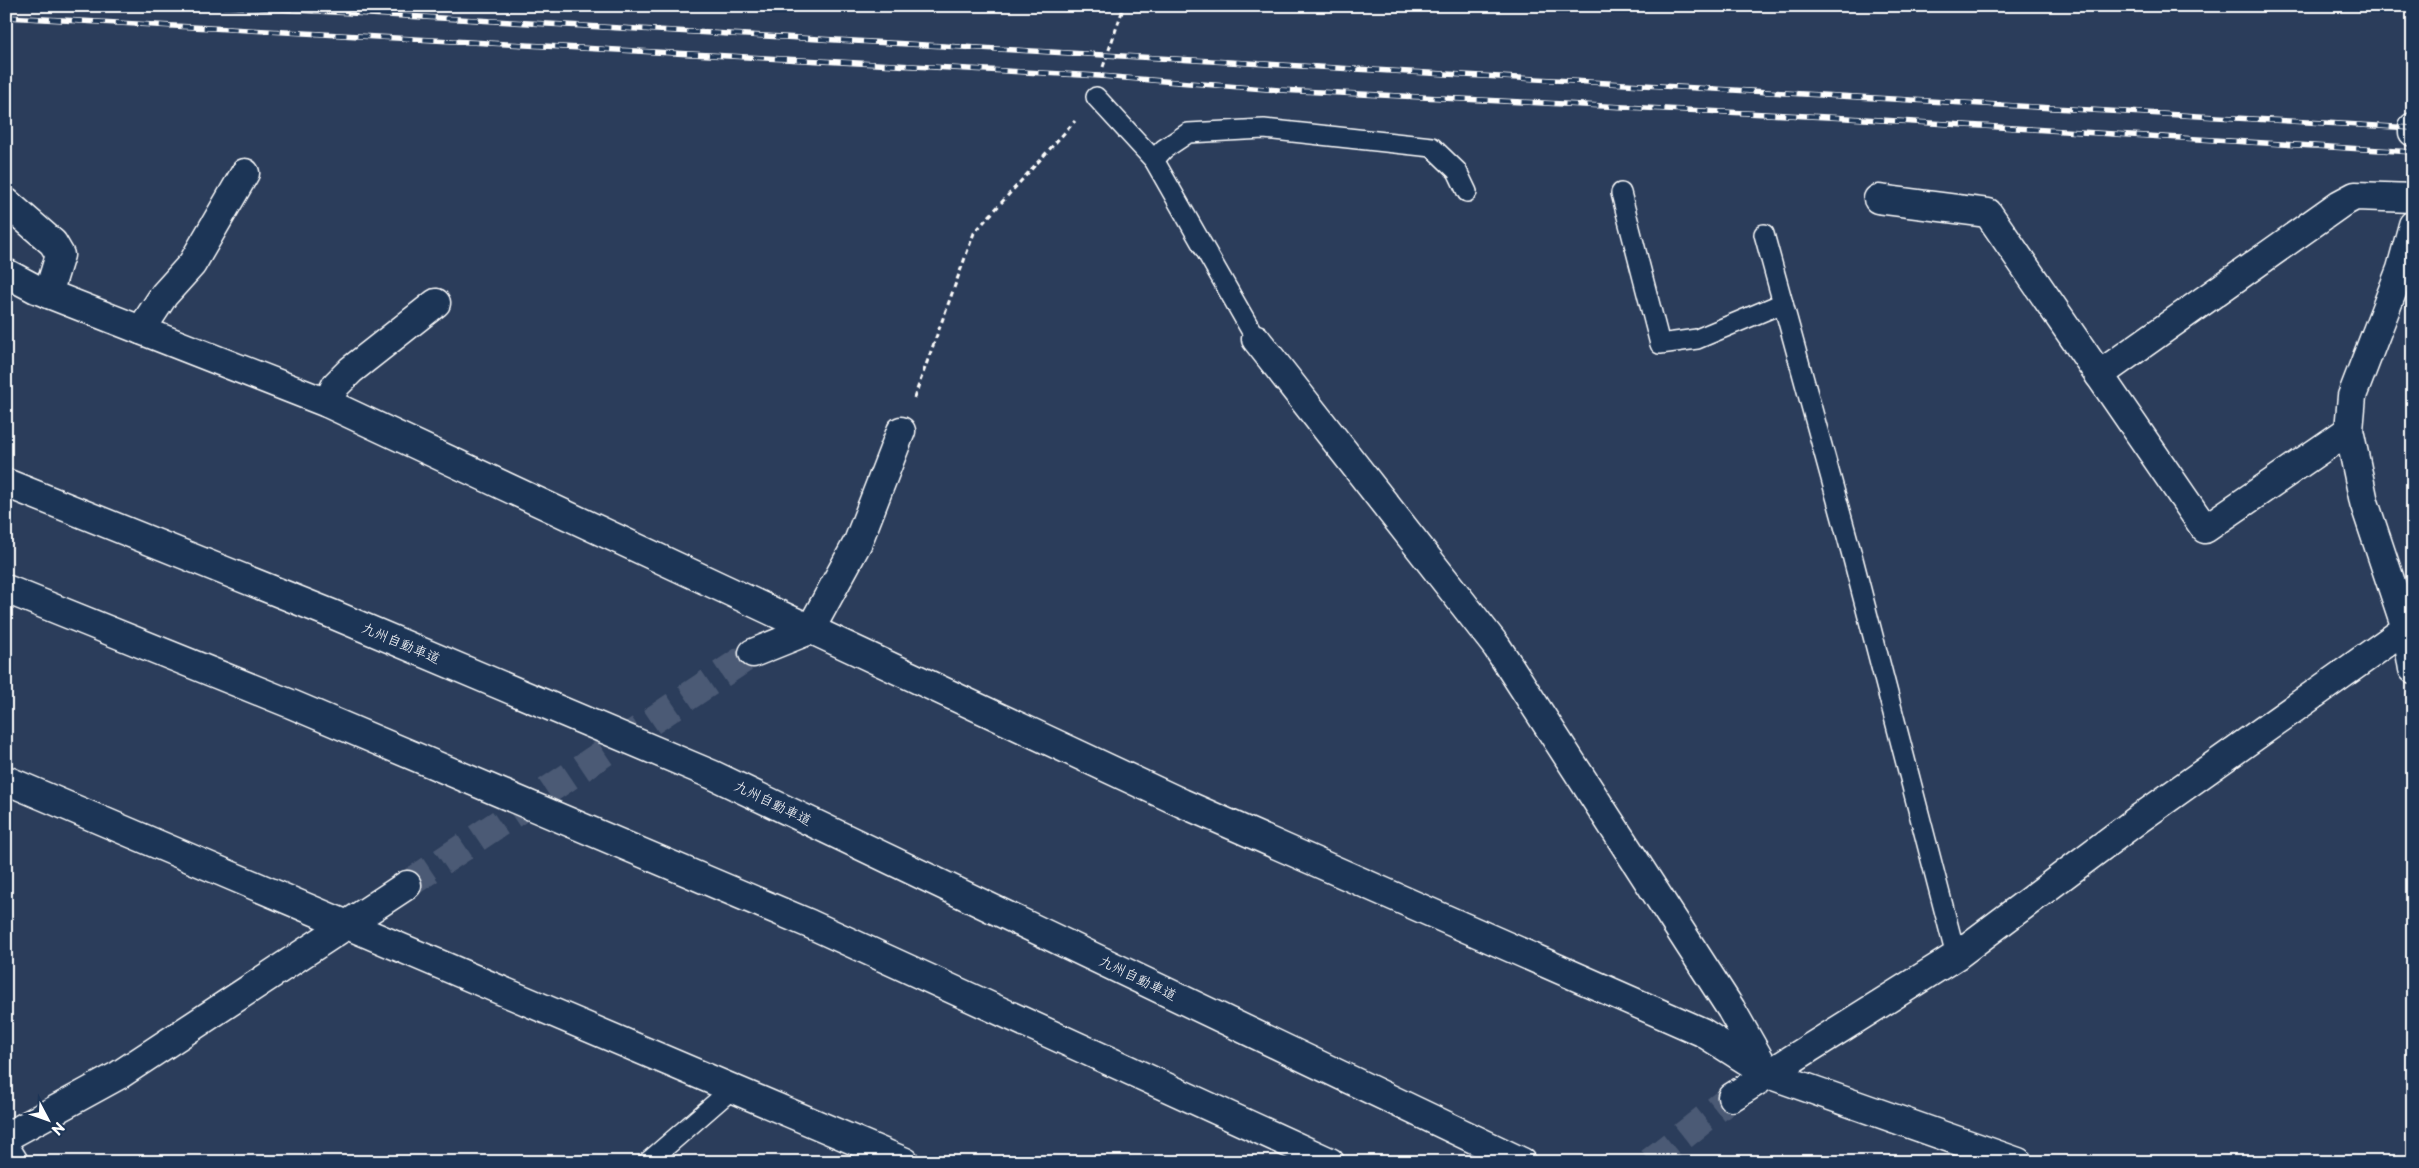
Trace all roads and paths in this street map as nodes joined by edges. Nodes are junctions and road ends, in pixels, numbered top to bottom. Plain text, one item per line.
1 (1124, 6) edge
2 (1096, 97) junction
3 (2413, 127) edge
4 (2413, 132) edge
5 (1154, 160) junction
6 (245, 173) dead end
7 (1467, 192) dead end
8 (1621, 193) dead end
9 (2413, 198) edge
10 (1878, 199) dead end
11 (6, 202) edge
12 (2413, 225) edge
13 (1764, 234) dead end
14 (6, 273) edge
15 (48, 294) junction
16 (1783, 302) junction
17 (436, 303) dead end
18 (141, 330) junction
19 (1256, 339) joint
20 (2100, 375) junction
21 (327, 403) junction
22 (2349, 430) junction
23 (901, 431) joint
24 (6, 483) edge
25 (6, 589) edge
26 (2409, 626) edge
27 (810, 630) junction
28 (753, 653) tunnel mouth
29 (2413, 669) edge
30 (6, 780) edge
31 (407, 885) tunnel mouth
32 (348, 925) junction
33 (1956, 956) junction
34 (1768, 1074) junction
35 (732, 1088) junction
36 (1732, 1097) tunnel mouth
37 (6, 1137) edge
38 (6, 1149) edge
39 (14, 1162) edge
40 (648, 1162) edge
41 (905, 1162) edge
42 (1330, 1162) edge
43 (1522, 1162) edge
44 (2018, 1162) edge

1 - 2 path
2 - 5 lane
2 - 23 path
3 - 4 main road
5 - 7 lane
5 - 19 lane
6 - 18 main road
8 - 16 lane
9 - 20 main road
10 - 20 main road
11 - 15 main road
12 - 22 main road
13 - 16 lane
14 - 15 main road
15 - 18 main road
16 - 33 lane
17 - 21 main road
18 - 21 main road
19 - 34 main road
20 - 22 main road
21 - 27 main road
22 - 26 main road
23 - 27 main road
24 - 43 main road, 九州自動車道
25 - 42 main road
26 - 29 main road
26 - 33 main road
27 - 28 main road
27 - 34 main road
30 - 32 main road
31 - 32 main road
32 - 35 main road
32 - 37 main road
33 - 34 main road
34 - 36 main road
34 - 44 main road
35 - 40 lane
35 - 41 main road
38 - 39 main road

